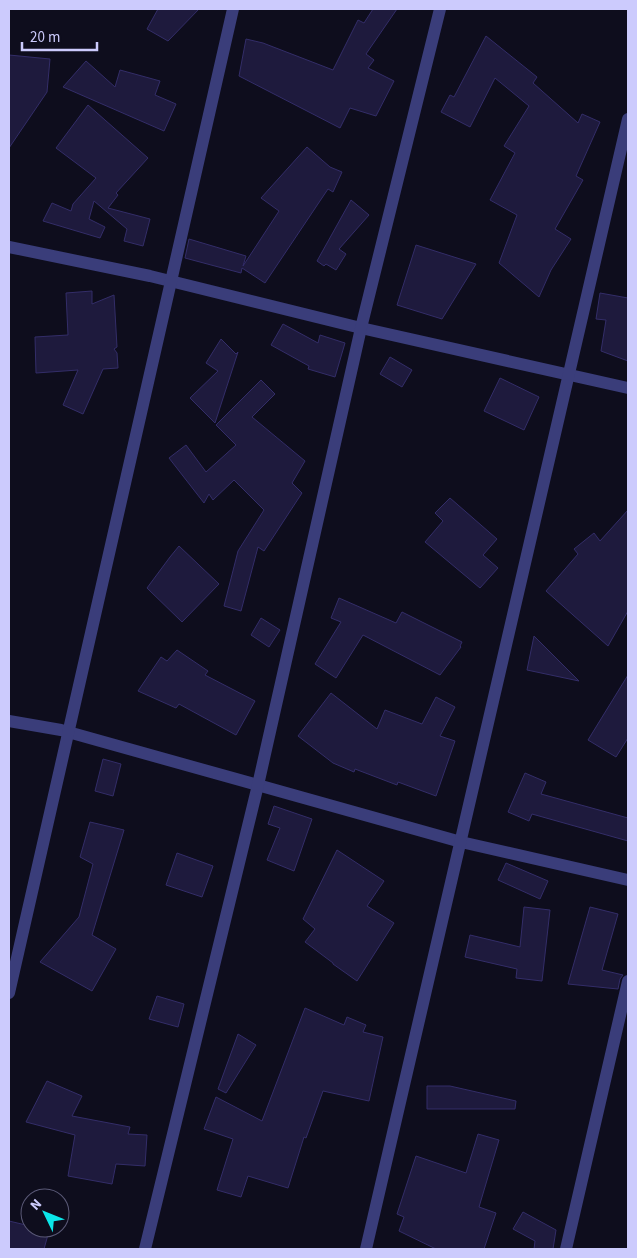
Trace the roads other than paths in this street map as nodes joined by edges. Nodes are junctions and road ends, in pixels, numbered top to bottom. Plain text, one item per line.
1 (233, 9) edge
2 (440, 9) edge
3 (628, 119) edge
4 (9, 247) edge
5 (171, 282) junction
6 (361, 328) junction
7 (569, 375) junction
8 (628, 388) edge
9 (9, 721) edge
10 (68, 732) junction
11 (258, 785) junction
12 (461, 842) junction
13 (628, 880) edge
14 (628, 982) edge
15 (9, 993) edge
16 (145, 1249) edge
17 (366, 1249) edge
18 (566, 1249) edge

1 - 5 street
2 - 6 street
3 - 7 street
4 - 5 street
5 - 6 street
5 - 10 street
6 - 7 street
6 - 11 street
7 - 8 street
7 - 12 street
9 - 10 street
10 - 11 street
10 - 15 street
11 - 12 street
11 - 16 street
12 - 13 street
12 - 17 street
14 - 18 street

